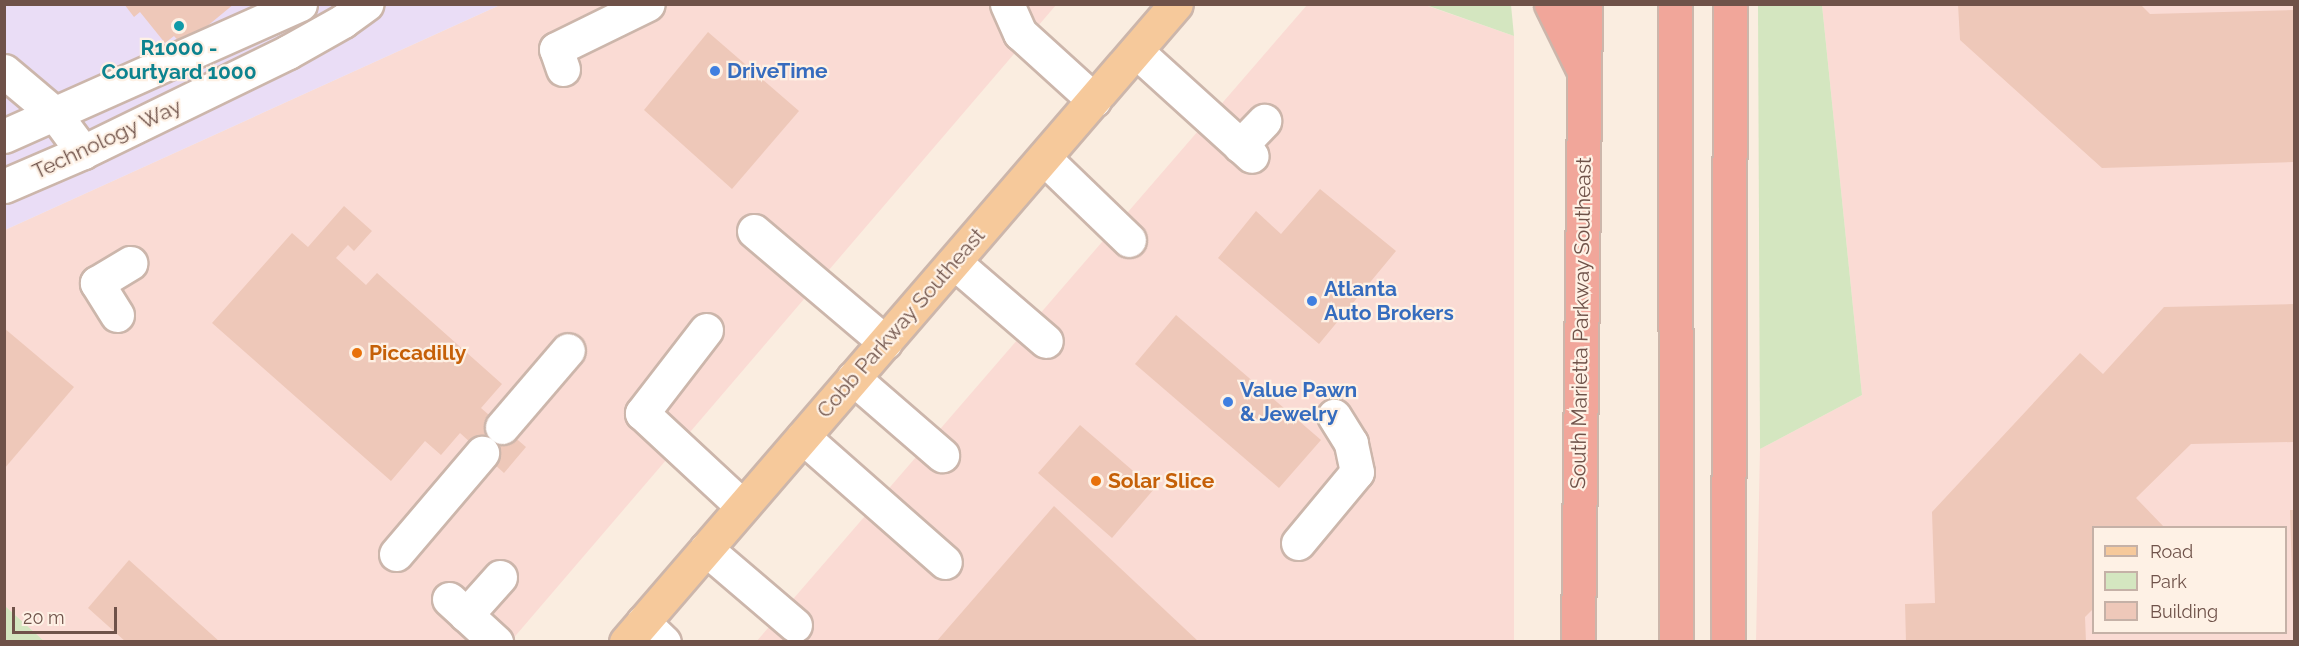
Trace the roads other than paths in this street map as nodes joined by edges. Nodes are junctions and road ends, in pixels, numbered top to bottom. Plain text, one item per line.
1 (300, 4) edge
2 (366, 4) edge
3 (648, 4) edge
4 (1007, 4) edge
5 (1176, 4) edge
6 (1551, 4) edge
7 (1585, 4) edge
8 (1675, 4) edge
9 (1730, 4) edge
10 (1137, 51) junction
11 (563, 69) dead end
12 (4, 71) edge
13 (1585, 74) junction
14 (1094, 100) junction
15 (54, 113) junction
16 (1264, 121) dead end
17 (4, 136) edge
18 (83, 152) junction
19 (1044, 158) junction
20 (4, 186) edge
21 (754, 231) dead end
22 (1129, 240) dead end
23 (954, 262) junction
24 (130, 263) dead end
25 (117, 315) dead end
26 (706, 330) dead end
27 (1046, 341) dead end
28 (885, 342) junction
29 (568, 350) dead end
30 (853, 378) junction
31 (1335, 416) dead end
32 (502, 427) dead end
33 (803, 437) junction
34 (482, 453) dead end
35 (942, 455) dead end
36 (742, 506) junction
37 (1298, 543) dead end
38 (706, 549) junction
39 (396, 554) dead end
40 (945, 562) dead end
41 (500, 577) dead end
42 (795, 625) dead end
43 (644, 635) edge
44 (495, 642) edge
45 (1578, 642) edge
46 (1676, 642) edge
47 (1728, 642) edge

1 - 15 street, Technology Way
2 - 18 street, Technology Way
3 - 11 street
4 - 14 street
5 - 10 main road, Cobb Parkway Southeast
6 - 13 highway
7 - 13 highway, South Marietta Parkway Southeast
8 - 46 highway
9 - 47 highway
10 - 14 main road, Cobb Parkway Southeast
10 - 16 street
12 - 15 street
13 - 45 highway, South Marietta Parkway Southeast
14 - 19 main road, Cobb Parkway Southeast
15 - 17 street, Technology Way
15 - 18 street
18 - 20 street, Technology Way
19 - 22 street
19 - 23 main road, Cobb Parkway Southeast
21 - 28 street
23 - 27 street
23 - 28 main road, Cobb Parkway Southeast
24 - 25 street
26 - 36 street
28 - 30 main road, Cobb Parkway Southeast
29 - 32 street
30 - 33 main road, Cobb Parkway Southeast
30 - 35 street
31 - 37 street
33 - 36 main road, Cobb Parkway Southeast
33 - 40 street
34 - 39 street
36 - 38 main road, Cobb Parkway Southeast
38 - 42 street
38 - 43 main road, Cobb Parkway Southeast
41 - 44 street

